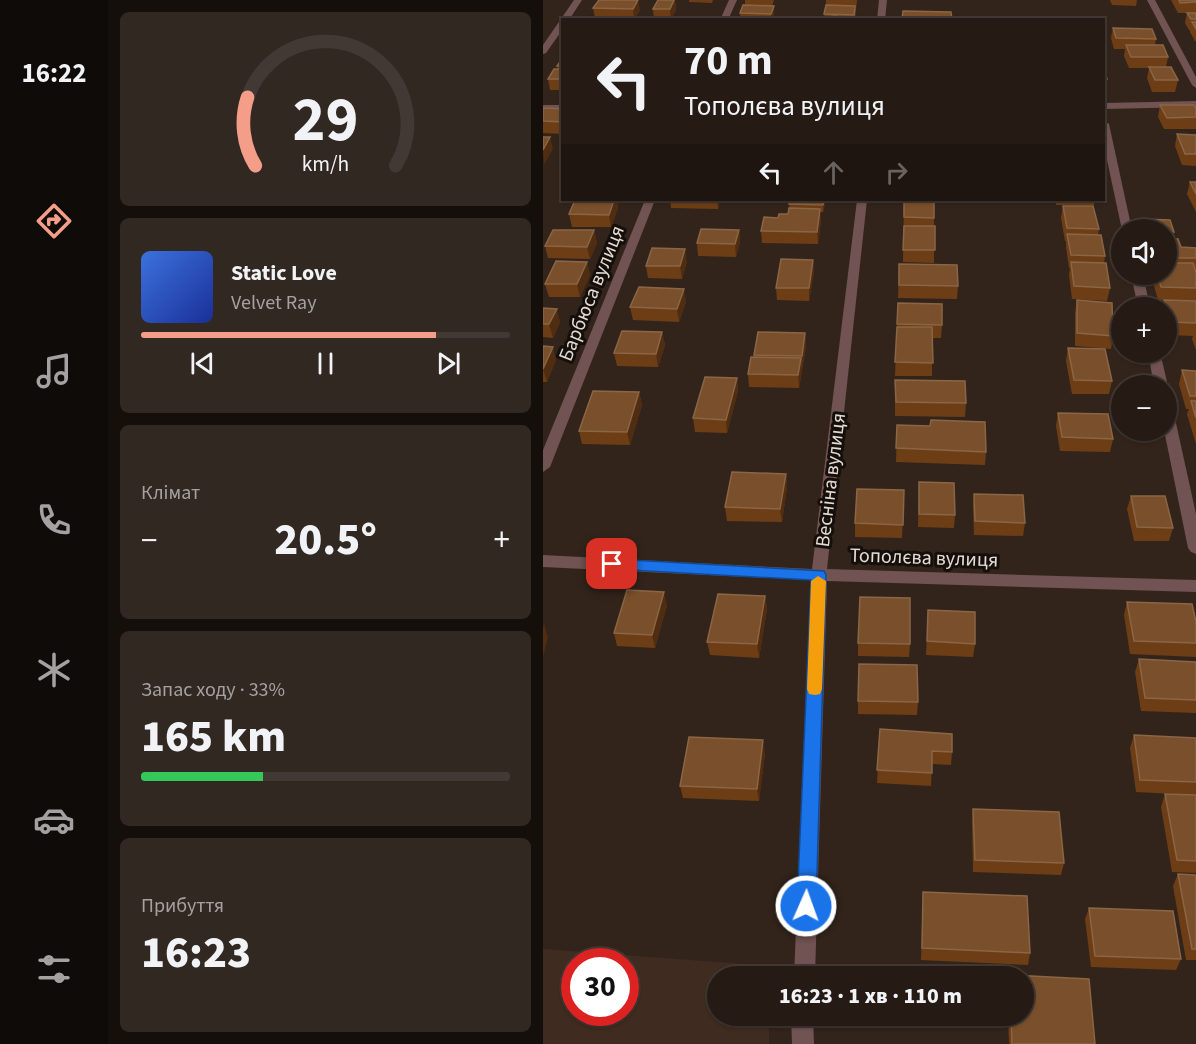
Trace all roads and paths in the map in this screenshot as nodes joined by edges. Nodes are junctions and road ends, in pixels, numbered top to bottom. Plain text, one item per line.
1 (578, 0) edge
2 (733, 0) edge
3 (883, 0) edge
4 (1151, 0) edge
5 (566, 18) edge
6 (725, 18) edge
7 (881, 18) edge
8 (561, 25) edge
9 (543, 51) edge
10 (1196, 85) edge
11 (1196, 104) edge
12 (1105, 106) edge
13 (543, 108) edge
14 (561, 108) edge
15 (1105, 129) edge
16 (649, 201) edge
17 (862, 201) edge
18 (1125, 219) edge
19 (1173, 441) edge
20 (543, 467) edge
21 (1196, 548) edge
22 (543, 561) edge
23 (819, 575) junction
24 (1196, 586) edge
25 (804, 966) edge
26 (802, 1026) edge
27 (802, 1042) edge

1 - 5 street
2 - 6 street
3 - 7 street
4 - 10 street
8 - 9 street
11 - 12 street
13 - 14 street
15 - 18 street
16 - 20 street, Барбюса вулиця
17 - 23 street, Весніна вулиця
19 - 21 street
22 - 23 street, Тополєва вулиця
23 - 24 street, Тополєва вулиця
23 - 25 street, Весніна вулиця
26 - 27 street

